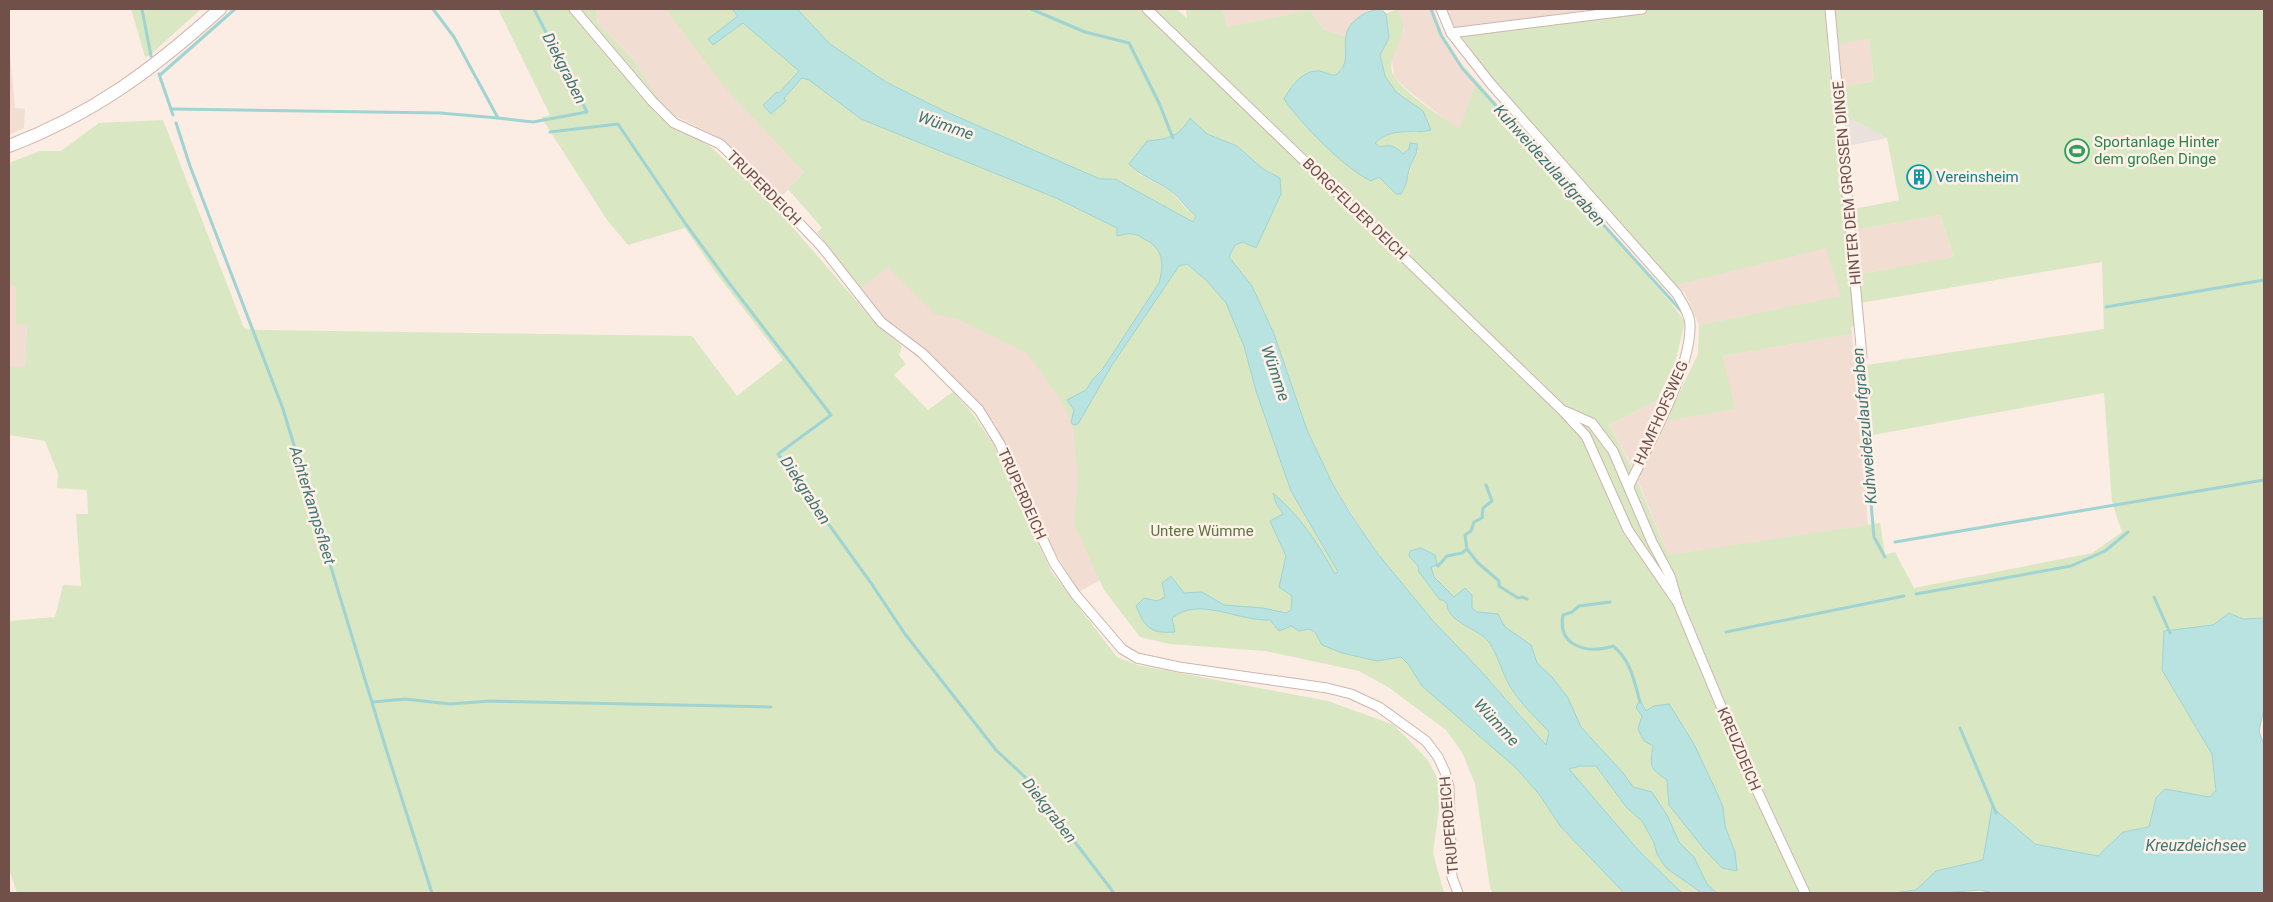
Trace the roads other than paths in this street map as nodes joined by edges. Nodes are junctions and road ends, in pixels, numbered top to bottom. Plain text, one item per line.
1 (220, 9) edge
2 (574, 9) edge
3 (1147, 9) edge
4 (1441, 9) edge
5 (1642, 9) edge
6 (1830, 9) edge
7 (1451, 33) junction
8 (9, 146) edge
9 (1862, 357) dead end
10 (1562, 410) junction
11 (1629, 486) junction
12 (1678, 602) junction
13 (1458, 893) edge
14 (1805, 893) edge

1 - 8 main road
2 - 13 street, TRUPERDEICH
3 - 10 street, BORGFELDER DEICH
4 - 7 street, HAMFHOFSWEG
5 - 7 street
6 - 9 street, HINTER DEM GROSSEN DINGE
7 - 11 street, HAMFHOFSWEG
10 - 11 street, BORGFELDER DEICH
10 - 12 street, BORGFELDER DEICH
11 - 12 street, BORGFELDER DEICH
12 - 14 street, KREUZDEICH

